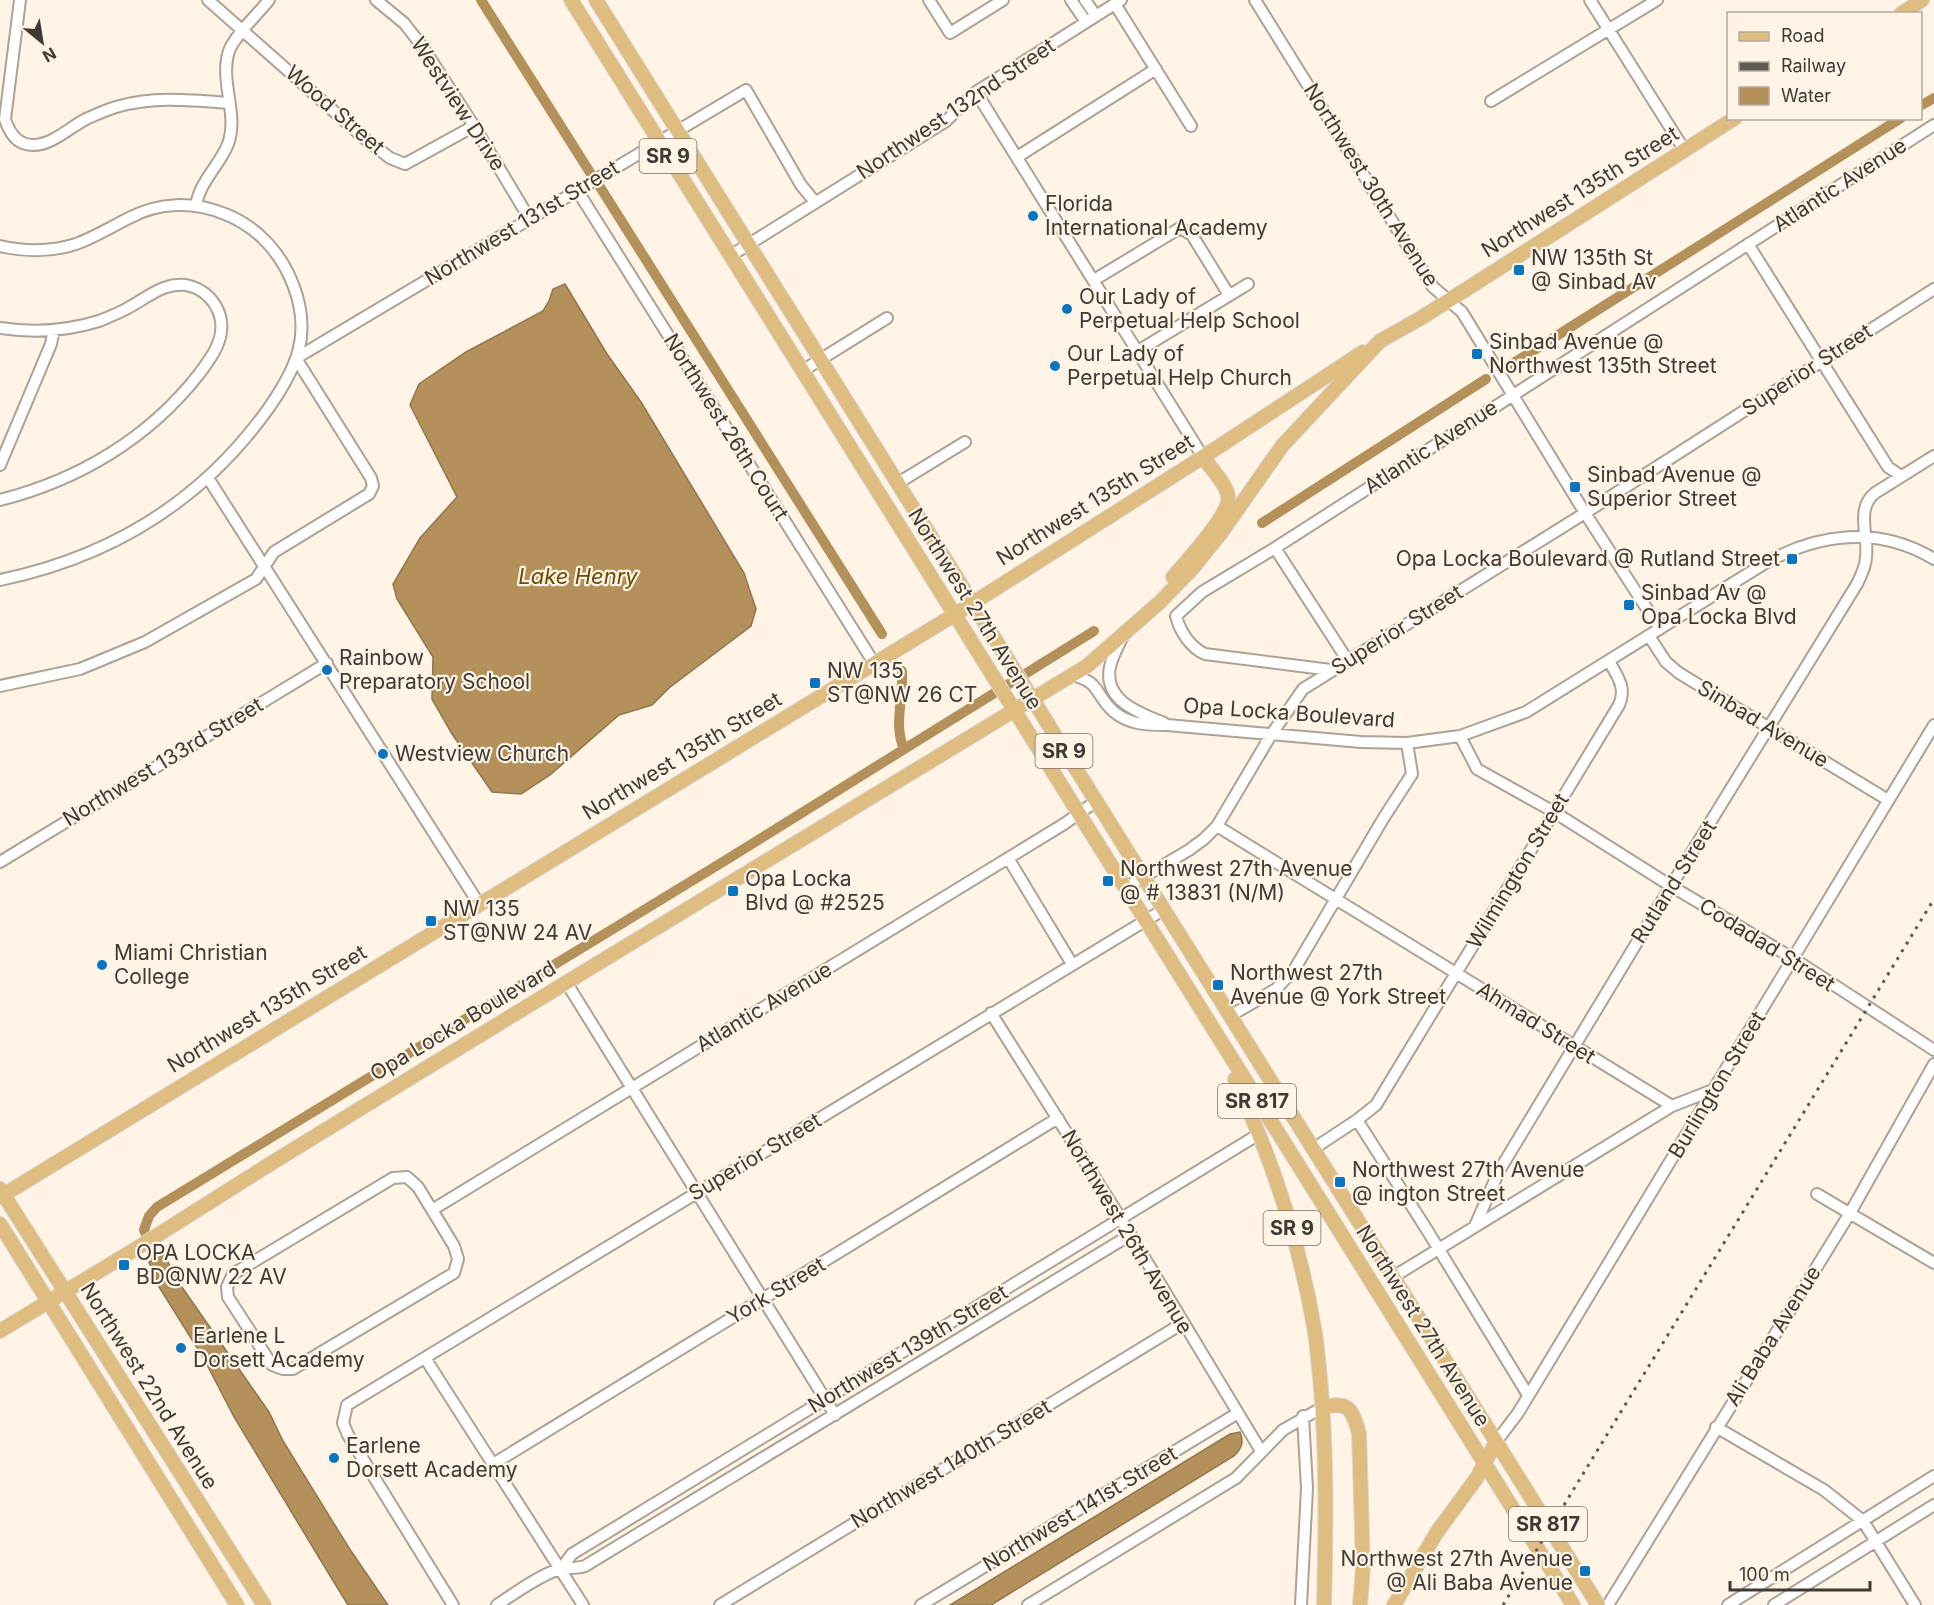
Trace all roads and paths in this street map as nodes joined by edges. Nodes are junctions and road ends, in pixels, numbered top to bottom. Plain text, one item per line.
1 (20, 0) edge
2 (208, 0) edge
3 (269, 0) edge
4 (376, 0) edge
5 (571, 0) edge
6 (596, 0) edge
7 (929, 0) edge
8 (1002, 0) edge
9 (1071, 0) edge
10 (1085, 0) edge
11 (1590, 0) edge
12 (1657, 0) edge
13 (1118, 2) edge
14 (1259, 2) edge
15 (1916, 2) edge
16 (1904, 12) edge
17 (1096, 16) junction
18 (1086, 22) junction
19 (1609, 29) junction
20 (244, 30) junction
21 (1156, 69) junction
22 (976, 92) junction
23 (1491, 101) dead end
24 (229, 103) junction
25 (1732, 120) edge
26 (1934, 124) edge
27 (474, 126) junction
28 (1191, 126) dead end
29 (678, 131) junction
30 (659, 142) junction
31 (1685, 151) junction
32 (1017, 157) junction
33 (577, 190) junction
34 (815, 202) junction
35 (196, 206) junction
36 (529, 218) junction
37 (749, 244) junction
38 (1748, 244) junction
39 (0, 246) edge
40 (730, 256) junction
41 (1094, 280) junction
42 (1248, 284) dead end
43 (1934, 289) edge
44 (1229, 295) junction
45 (1448, 301) junction
46 (887, 318) dead end
47 (0, 328) edge
48 (54, 330) junction
49 (1380, 341) junction
50 (1138, 351) junction
51 (297, 358) junction
52 (820, 359) junction
53 (1822, 361) junction
54 (802, 371) junction
55 (1512, 395) junction
56 (965, 442) dead end
57 (1934, 456) edge
58 (1203, 457) junction
59 (0, 465) edge
60 (1901, 476) junction
61 (208, 478) junction
62 (898, 483) junction
63 (0, 500) edge
64 (1585, 513) junction
65 (1865, 538) junction
66 (1275, 548) junction
67 (1934, 559) edge
68 (265, 566) junction
69 (0, 580) edge
70 (971, 603) junction
71 (1151, 611) junction
72 (954, 615) junction
73 (1660, 629) junction
74 (1123, 636) junction
75 (1648, 636) junction
76 (1348, 661) junction
77 (1609, 661) junction
78 (327, 663) junction
79 (874, 663) junction
80 (1331, 670) junction
81 (1072, 675) junction
82 (0, 686) edge
83 (1030, 695) junction
84 (1010, 705) junction
85 (1167, 725) junction
86 (1934, 725) edge
87 (1770, 728) junction
88 (1271, 735) junction
89 (1460, 736) junction
90 (1407, 743) junction
91 (1888, 800) junction
92 (1095, 802) junction
93 (1554, 812) junction
94 (1078, 814) junction
95 (1217, 826) junction
96 (1008, 858) junction
97 (0, 862) edge
98 (1143, 878) junction
99 (1671, 886) junction
100 (1125, 888) junction
101 (1336, 901) junction
102 (479, 904) junction
103 (1163, 910) junction
104 (1145, 921) junction
105 (1794, 959) junction
106 (1072, 964) junction
107 (1457, 973) junction
108 (566, 982) junction
109 (991, 1013) junction
110 (1230, 1016) junction
111 (1574, 1046) junction
112 (1934, 1050) edge
113 (1229, 1057) junction
114 (1934, 1064) edge
115 (632, 1087) junction
116 (1713, 1090) junction
117 (1672, 1106) junction
118 (1058, 1119) junction
119 (1357, 1120) junction
120 (1259, 1134) junction
121 (1312, 1149) junction
122 (696, 1193) junction
123 (1, 1194) edge
124 (1817, 1194) dead end
125 (1319, 1199) junction
126 (432, 1210) junction
127 (1352, 1210) junction
128 (1850, 1213) junction
129 (1121, 1220) junction
130 (0, 1224) edge
131 (1475, 1226) junction
132 (1337, 1228) junction
133 (1130, 1235) junction
134 (1372, 1244) junction
135 (1438, 1249) junction
136 (1934, 1263) edge
137 (1393, 1277) junction
138 (64, 1292) junction
139 (764, 1299) junction
140 (48, 1301) junction
141 (964, 1315) junction
142 (1183, 1323) junction
143 (974, 1330) junction
144 (0, 1331) edge
145 (425, 1358) junction
146 (1528, 1395) junction
147 (826, 1400) junction
148 (1323, 1407) junction
149 (1238, 1413) junction
150 (835, 1414) junction
151 (1303, 1416) junction
152 (1716, 1427) junction
153 (1496, 1443) junction
154 (1261, 1451) junction
155 (493, 1464) junction
156 (1484, 1464) junction
157 (1934, 1476) edge
158 (1934, 1505) edge
159 (1863, 1521) junction
160 (1876, 1542) junction
161 (561, 1569) junction
162 (1745, 1601) edge
163 (237, 1605) edge
164 (264, 1605) edge
165 (453, 1605) edge
166 (497, 1605) edge
167 (583, 1605) edge
168 (720, 1605) edge
169 (921, 1605) edge
170 (1028, 1605) edge
171 (1301, 1605) edge
172 (1324, 1605) edge
173 (1360, 1605) edge
174 (1394, 1605) edge
175 (1573, 1605) edge
176 (1598, 1605) edge
177 (1608, 1605) edge
178 (1728, 1605) edge
179 (1774, 1605) edge
180 (1916, 1605) edge

1 - 24 street
2 - 20 street, Wood Street
3 - 20 street
4 - 27 street, Westview Drive
5 - 30 main road, Northwest 27th Avenue / SR 9
6 - 29 main road, Northwest 27th Avenue / SR 9
7 - 8 street
9 - 18 street
10 - 17 street
11 - 19 street
12 - 19 street
13 - 17 street, Northwest 132nd Street
13 - 21 street
14 - 45 street, Northwest 30th Avenue
15 - 16 main road
17 - 18 street, Northwest 132nd Street
18 - 22 street, Northwest 132nd Street
19 - 23 street
19 - 31 street
20 - 24 street
20 - 27 street, Wood Street
21 - 28 street
21 - 32 street
22 - 32 street
22 - 34 street, Northwest 132nd Street
24 - 35 street
25 - 31 main road, Northwest 135th Street
26 - 38 street, Atlantic Avenue
27 - 36 street, Westview Drive
29 - 30 street, Northwest 131st Street
29 - 34 street, Northwest 131st Street
29 - 37 main road, Northwest 27th Avenue / SR 9
30 - 33 street, Northwest 131st Street
30 - 40 main road, Northwest 27th Avenue / SR 9
31 - 45 main road, Northwest 135th Street
32 - 41 street
33 - 36 street, Northwest 131st Street
33 - 79 street, Northwest 26th Court
34 - 37 street, Northwest 132nd Street
35 - 39 street
35 - 51 street
36 - 51 street, Northwest 131st Street
37 - 40 street, Northwest 132nd Street
37 - 52 main road, Northwest 27th Avenue / SR 9
38 - 53 street
38 - 55 street, Atlantic Avenue
40 - 54 main road, Northwest 27th Avenue / SR 9
41 - 44 street
41 - 50 street
42 - 44 street
43 - 53 street, Superior Street
44 - 50 street
45 - 49 main road, Opa Locka Boulevard
45 - 55 street, Northwest 30th Avenue
46 - 52 street
47 - 48 street
48 - 59 street
48 - 63 street
49 - 58 main road, Northwest 135th Street
49 - 71 main road, Opa Locka Boulevard
50 - 58 street
51 - 61 street
51 - 68 street
52 - 54 street
52 - 62 main road, Northwest 27th Avenue / SR 9
53 - 60 street
53 - 64 street, Superior Street
54 - 72 main road, Northwest 27th Avenue / SR 9
55 - 64 street
55 - 66 street, Atlantic Avenue
56 - 62 street
57 - 60 street, Rutland Street
58 - 70 main road, Northwest 135th Street
58 - 71 main road
60 - 65 street, Rutland Street
61 - 68 street
61 - 69 street
62 - 70 main road, Northwest 27th Avenue / SR 9
64 - 73 street
64 - 76 street, Superior Street
65 - 67 street, Opa Locka Boulevard
65 - 73 street, Opa Locka Boulevard
65 - 87 street, Rutland Street
66 - 76 street
66 - 80 street, Atlantic Avenue
68 - 78 street
68 - 82 street
70 - 72 main road, Northwest 135th Street
70 - 83 main road, Northwest 27th Avenue / SR 9
71 - 74 main road, Opa Locka Boulevard
72 - 79 main road, Northwest 135th Street
72 - 84 main road, Northwest 27th Avenue / SR 9
73 - 75 street, Opa Locka Boulevard
74 - 81 main road, Opa Locka Boulevard
74 - 85 street
75 - 77 street, Opa Locka Boulevard
75 - 87 street, Sinbad Avenue
76 - 80 street, Superior Street
77 - 89 street, Opa Locka Boulevard
77 - 93 street, Wilmington Street
78 - 97 street, Northwest 133rd Street
78 - 102 street
79 - 102 main road, Northwest 135th Street
80 - 88 street, Superior Street
81 - 83 main road, Opa Locka Boulevard
81 - 85 street, Opa Locka Boulevard
83 - 84 main road, Opa Locka Boulevard
83 - 92 main road, Northwest 27th Avenue / SR 9
84 - 94 main road, Northwest 27th Avenue / SR 9
84 - 108 main road, Opa Locka Boulevard
85 - 88 street, Opa Locka Boulevard
86 - 91 street, Burlington Street
87 - 91 street, Sinbad Avenue
87 - 99 street, Rutland Street
88 - 90 street, Opa Locka Boulevard
88 - 95 street, Superior Street
89 - 90 street, Opa Locka Boulevard
89 - 93 street, Codadad Street
90 - 101 street
91 - 105 street, Burlington Street
92 - 94 street, Atlantic Avenue
92 - 98 main road, Northwest 27th Avenue / SR 9
93 - 99 street, Codadad Street
93 - 107 street, Wilmington Street
94 - 96 street, Atlantic Avenue
94 - 100 main road, Northwest 27th Avenue / SR 9
95 - 98 street, Superior Street
95 - 101 street, Ahmad Street
96 - 106 street
96 - 115 street, Atlantic Avenue
98 - 100 street, Superior Street
98 - 103 main road, Northwest 27th Avenue / SR 9
99 - 105 street, Codadad Street
99 - 111 street, Rutland Street
100 - 104 main road, Northwest 27th Avenue / SR 9
101 - 107 street, Ahmad Street
101 - 110 street
102 - 123 main road, Northwest 135th Street
103 - 104 street, Superior Street
103 - 110 main road, Northwest 27th Avenue / SR 9
104 - 106 street, Superior Street
104 - 113 main road, Northwest 27th Avenue / SR 9
105 - 112 street, Codadad Street
105 - 116 street, Burlington Street
106 - 109 street, Superior Street
107 - 111 street, Ahmad Street
107 - 119 street, Wilmington Street
108 - 115 street
108 - 138 main road, Opa Locka Boulevard
109 - 118 street, Northwest 26th Avenue
109 - 122 street, Superior Street
110 - 121 main road, Northwest 27th Avenue / SR 9
111 - 117 street, Ahmad Street
111 - 131 street, Rutland Street
113 - 120 main road, SR 9
113 - 125 main road, Northwest 27th Avenue / SR 817
114 - 128 street, Ali Baba Avenue
115 - 122 street
115 - 126 street, Atlantic Avenue
116 - 117 street
116 - 146 street, Burlington Street
117 - 131 street
118 - 129 street, Northwest 26th Avenue
118 - 139 street, York Street
119 - 121 street, Wilmington Street
119 - 135 street
120 - 129 street, Northwest 139th Street
120 - 148 main road, SR 9
121 - 127 main road, Northwest 27th Avenue / SR 9
122 - 139 street
122 - 145 street, Superior Street
123 - 138 main road, Northwest 22nd Avenue
124 - 128 street
125 - 127 main road
125 - 132 main road, Northwest 27th Avenue / SR 817
126 - 126 street
127 - 134 main road, Northwest 27th Avenue / SR 9
128 - 136 street
128 - 152 street, Ali Baba Avenue
129 - 133 street, Northwest 26th Avenue
129 - 141 street, Northwest 139th Street
130 - 140 main road, Northwest 22nd Avenue
131 - 135 street
132 - 134 main road
132 - 156 main road, Northwest 27th Avenue / SR 817
133 - 142 street, Northwest 26th Avenue
133 - 143 street, Northwest 139th Street
134 - 137 main road, Northwest 27th Avenue / SR 9
135 - 137 street
135 - 146 street
137 - 153 main road, Northwest 27th Avenue / SR 9
138 - 140 main road, Opa Locka Boulevard
138 - 164 main road, Northwest 22nd Avenue
139 - 147 street
139 - 155 street, York Street
140 - 144 main road, Opa Locka Boulevard
140 - 163 main road, Northwest 22nd Avenue
141 - 143 street
141 - 147 street, Northwest 139th Street
142 - 149 street, Northwest 26th Avenue
142 - 168 street, Northwest 140th Street
143 - 150 street, Northwest 139th Street
145 - 155 street
145 - 165 street, Superior Street
146 - 153 street, Burlington Street
147 - 150 street
147 - 161 street, Northwest 139th Street
148 - 151 street
148 - 172 main road, SR 9
148 - 173 main road
149 - 154 street, Northwest 26th Avenue
149 - 169 street, Northwest 141st Street
150 - 161 street, Northwest 139th Street
151 - 154 street
151 - 171 street
152 - 159 street
152 - 177 street, Ali Baba Avenue
153 - 156 main road
153 - 176 main road, Northwest 27th Avenue / SR 817
154 - 170 street
155 - 161 street
156 - 174 main road
156 - 175 main road, Northwest 27th Avenue / SR 817
157 - 159 street
158 - 160 street
159 - 160 street
159 - 162 street
160 - 179 street
160 - 180 street
161 - 166 street, Northwest 139th Street
161 - 167 street
162 - 178 street

